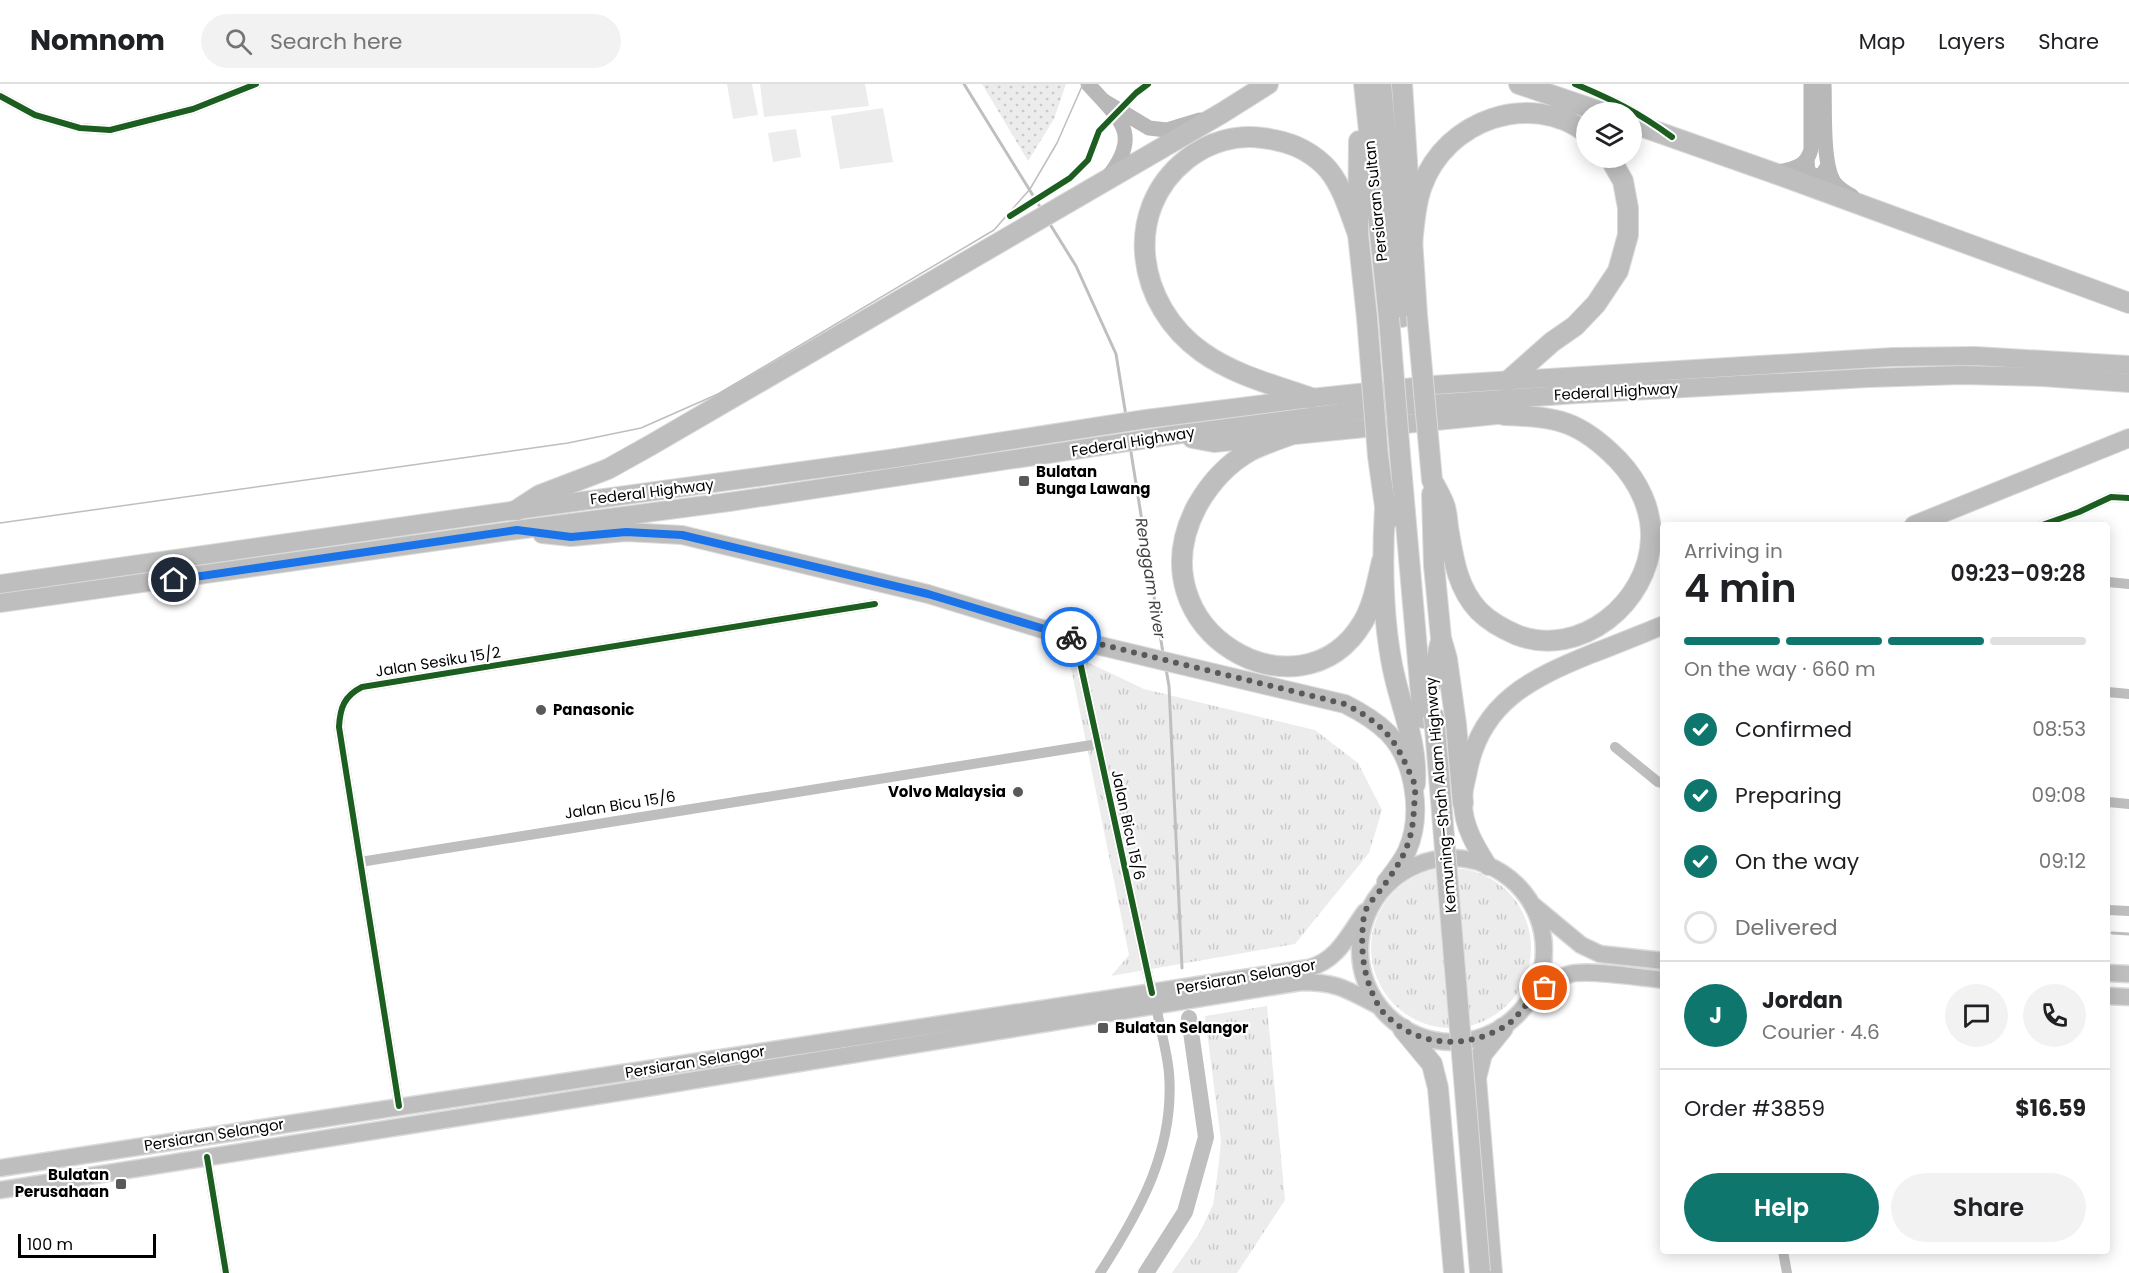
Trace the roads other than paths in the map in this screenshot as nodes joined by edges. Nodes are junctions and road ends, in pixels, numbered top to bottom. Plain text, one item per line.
1 (256, 84) edge
2 (1088, 84) edge
3 (1268, 84) edge
4 (1362, 84) edge
5 (1381, 84) edge
6 (1402, 84) edge
7 (1519, 84) edge
8 (1811, 84) edge
9 (1824, 84) edge
10 (0, 96) edge
11 (1104, 101) junction
12 (1576, 103) edge
13 (1222, 113) junction
14 (1576, 127) edge
15 (1642, 127) edge
16 (1807, 161) junction
17 (1827, 167) junction
18 (1615, 168) edge
19 (1774, 173) junction
20 (1106, 180) junction
21 (1883, 212) junction
22 (1358, 234) junction
23 (1412, 245) junction
24 (2129, 303) edge
25 (1402, 317) junction
26 (2129, 365) edge
27 (1509, 381) junction
28 (2129, 383) edge
29 (1578, 394) junction
30 (1311, 398) junction
31 (1504, 414) junction
32 (1293, 434) junction
33 (1174, 435) junction
34 (2129, 438) edge
35 (1407, 454) junction
36 (1432, 480) junction
37 (2129, 498) edge
38 (1385, 508) junction
39 (517, 510) junction
40 (1921, 522) edge
41 (2051, 522) edge
42 (517, 530) junction
43 (1382, 561) junction
44 (2110, 582) edge
45 (0, 584) edge
46 (2129, 584) edge
47 (0, 603) edge
48 (875, 604) dead end
49 (1414, 621) junction
50 (1660, 628) edge
51 (1441, 638) junction
52 (1080, 662) dead end
53 (1432, 682) junction
54 (2110, 692) edge
55 (2129, 694) edge
56 (1429, 717) junction
57 (1098, 744) junction
58 (1615, 747) dead end
59 (1660, 783) edge
60 (1415, 784) junction
61 (2110, 802) edge
62 (1462, 803) junction
63 (2129, 804) edge
64 (360, 862) junction
65 (1488, 866) junction
66 (1386, 882) junction
67 (1529, 901) junction
68 (2110, 910) edge
69 (2129, 911) edge
70 (1365, 912) junction
71 (1660, 961) edge
72 (2110, 973) edge
73 (2129, 974) edge
74 (1660, 980) edge
75 (2110, 996) edge
76 (2129, 997) edge
77 (1154, 999) junction
78 (1527, 1004) junction
79 (1377, 1005) junction
80 (1503, 1028) junction
81 (1403, 1029) junction
82 (399, 1106) junction
83 (207, 1157) junction
84 (0, 1168) edge
85 (0, 1190) edge
86 (1784, 1254) edge
87 (226, 1273) edge
88 (1100, 1273) edge
89 (1454, 1273) edge
90 (1478, 1273) edge
91 (1787, 1273) edge

1 - 10 street
2 - 11 main road
3 - 13 highway
4 - 22 highway
4 - 25 highway, Persiaran Sultan
5 - 25 highway, Persiaran Sultan
6 - 23 highway
7 - 12 highway
8 - 16 main road
9 - 17 main road
11 - 13 main road
11 - 20 main road
13 - 20 highway
14 - 23 highway
15 - 19 highway
16 - 17 main road
16 - 19 main road
17 - 21 main road
18 - 27 highway
19 - 21 highway
20 - 39 highway
21 - 24 highway
22 - 30 highway
22 - 38 highway, bridge
23 - 25 highway
25 - 35 highway, Kemuning–Shah Alam Highway
25 - 36 highway, bridge
26 - 27 highway, Federal Highway
27 - 30 highway, Federal Highway
28 - 29 highway, Federal Highway
29 - 31 highway
29 - 33 highway, Federal Highway
30 - 39 highway, Federal Highway
31 - 32 highway
31 - 36 highway
32 - 33 highway
32 - 43 highway
33 - 42 highway, Federal Highway
34 - 40 highway
35 - 49 highway, Kemuning–Shah Alam Highway
35 - 53 highway, Kemuning–Shah Alam Highway
36 - 51 highway
37 - 41 street
38 - 43 highway
38 - 49 highway
39 - 45 highway, Federal Highway
42 - 47 highway, Federal Highway
42 - 60 highway
43 - 60 highway
44 - 46 street
48 - 64 street, Jalan Sesiku 15/2
49 - 56 highway, Kemuning–Shah Alam Highway
50 - 62 highway
51 - 53 highway
51 - 62 highway
52 - 57 street, Jalan Bicu 15/6
53 - 56 highway, Kemuning–Shah Alam Highway
54 - 55 street
56 - 90 highway, Kemuning–Shah Alam Highway
57 - 64 street, Jalan Bicu 15/6
57 - 77 street, Jalan Bicu 15/6
58 - 59 street
60 - 66 highway
61 - 63 street
62 - 65 highway
64 - 82 street, Jalan Sesiku 15/2
65 - 66 main road
65 - 67 main road
66 - 70 main road
67 - 71 main road
67 - 78 main road
68 - 69 street
70 - 77 main road, Persiaran Selangor
70 - 79 main road
72 - 73 main road
74 - 78 main road
75 - 76 main road
77 - 79 main road, Persiaran Selangor
77 - 82 main road, Persiaran Selangor
77 - 83 main road, Persiaran Selangor
77 - 88 street, Jalan Bicu 15/6
78 - 80 main road
79 - 81 main road
80 - 81 main road
80 - 90 highway
81 - 89 highway
82 - 84 main road, Persiaran Selangor
83 - 85 main road, Persiaran Selangor
83 - 87 street
86 - 91 street

